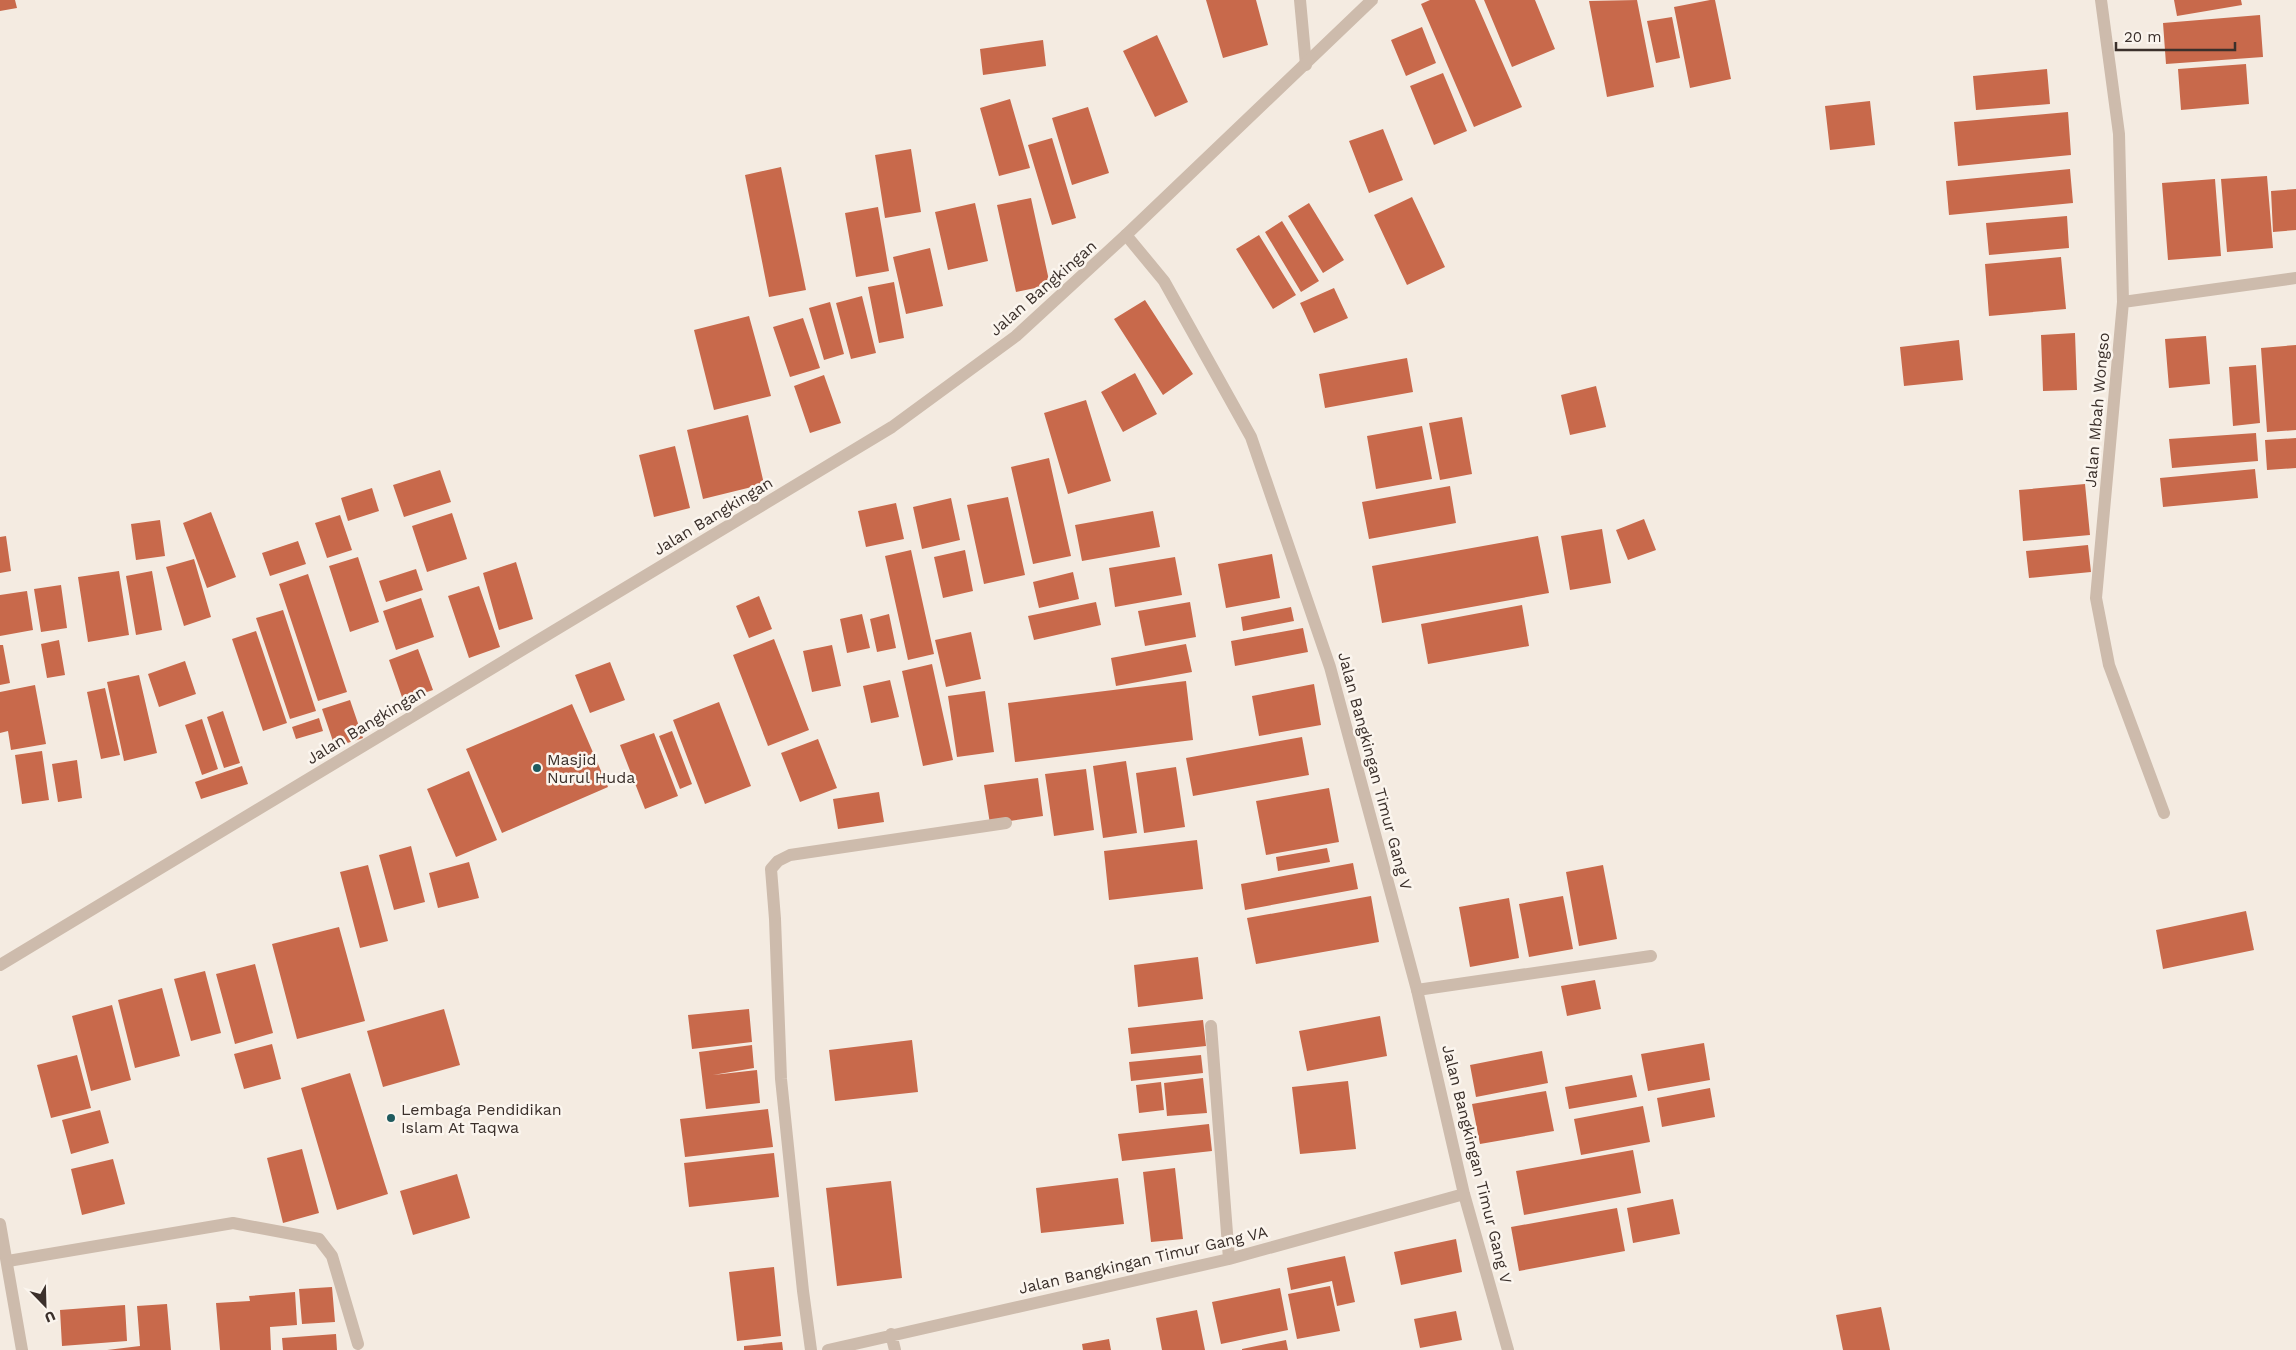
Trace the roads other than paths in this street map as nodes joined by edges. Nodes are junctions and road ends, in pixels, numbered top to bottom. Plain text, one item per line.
1 (1300, 0) edge
2 (1372, 0) edge
3 (2101, 0) edge
4 (1306, 65) junction
5 (1126, 235) junction
6 (2296, 278) edge
7 (2123, 302) junction
8 (2164, 813) dead end
9 (1006, 823) dead end
10 (1651, 956) dead end
11 (0, 965) edge
12 (1418, 990) junction
13 (1210, 1026) dead end
14 (1464, 1194) junction
15 (0, 1224) edge
16 (1229, 1259) junction
17 (8, 1261) junction
18 (891, 1334) junction
19 (358, 1344) dead end
20 (22, 1350) edge
21 (811, 1350) edge
22 (828, 1350) edge
23 (895, 1350) edge
24 (1508, 1350) edge

1 - 4 street
2 - 4 street, Jalan Bangkingan
3 - 7 street, Jalan Mbah Wongso
4 - 5 street, Jalan Bangkingan
5 - 11 street, Jalan Bangkingan
5 - 12 street, Jalan Bangkingan Timur Gang V
6 - 7 street
7 - 8 street, Jalan Mbah Wongso
9 - 21 street
10 - 12 street
12 - 14 street, Jalan Bangkingan Timur Gang V
13 - 16 street
14 - 16 street, Jalan Bangkingan Timur Gang VA
14 - 24 street, Jalan Bangkingan Timur Gang V
15 - 17 street
16 - 18 street, Jalan Bangkingan Timur Gang VA
17 - 19 street
17 - 20 street
18 - 22 street, Jalan Bangkingan Timur Gang VA
18 - 23 street

